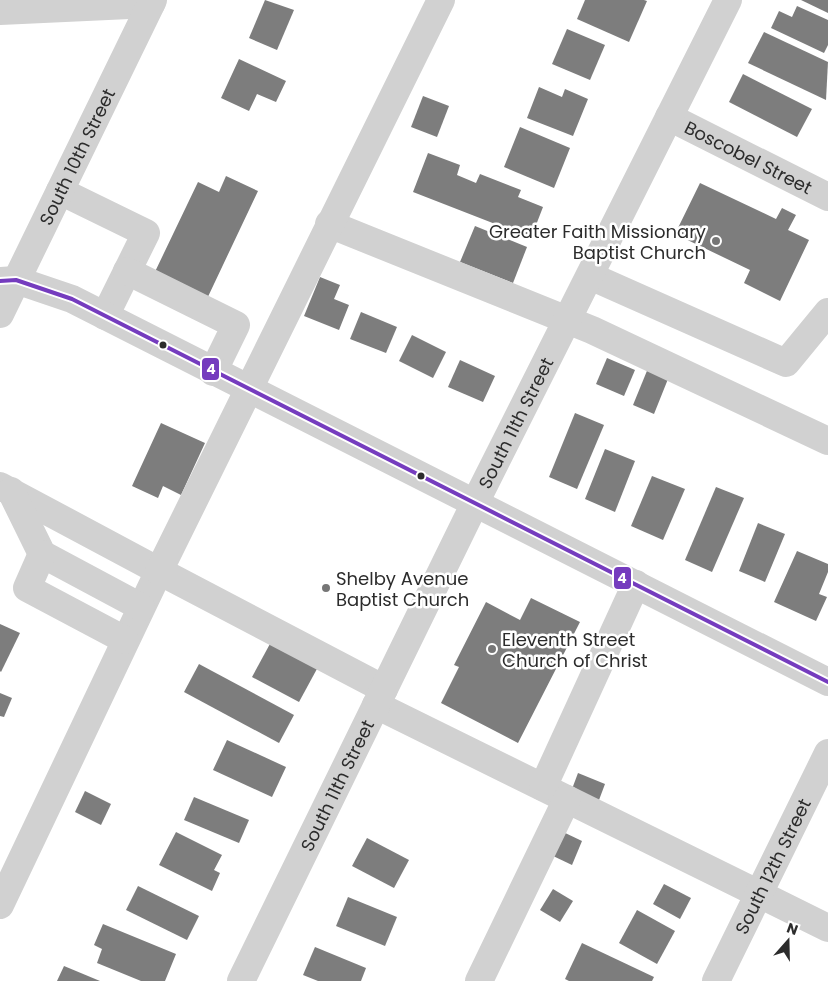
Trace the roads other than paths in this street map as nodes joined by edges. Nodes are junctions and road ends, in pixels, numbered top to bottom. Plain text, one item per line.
1 (441, 0) edge
2 (728, 0) edge
3 (152, 2) edge
4 (0, 11) edge
5 (669, 117) junction
6 (60, 191) junction
7 (828, 197) edge
8 (329, 224) junction
9 (127, 271) junction
10 (590, 276) junction
11 (8, 280) edge
12 (828, 312) edge
13 (0, 314) edge
14 (105, 316) junction
15 (568, 320) junction
16 (213, 372) junction
17 (247, 390) junction
18 (828, 442) edge
19 (5, 489) edge
20 (475, 503) junction
21 (42, 554) junction
22 (158, 571) junction
23 (636, 584) junction
24 (141, 607) junction
25 (125, 640) junction
26 (828, 682) edge
27 (380, 697) junction
28 (828, 753) edge
29 (555, 793) junction
30 (759, 893) junction
31 (0, 905) edge
32 (828, 928) edge
33 (241, 981) edge
34 (479, 981) edge
35 (716, 981) edge

1 - 8 street
2 - 5 street, South 11th Street
3 - 4 street
3 - 6 street, South 10th Street
5 - 7 street, Boscobel Street
5 - 10 street, South 11th Street
6 - 9 street
6 - 11 street, South 10th Street
8 - 15 street
8 - 17 street
9 - 14 street
9 - 16 street
10 - 12 street
10 - 15 street, South 11th Street
11 - 13 street, South 10th Street
11 - 14 street
14 - 16 street
15 - 18 street
15 - 20 street, South 11th Street
16 - 17 street
17 - 20 street
17 - 22 street
19 - 21 street
19 - 22 street
20 - 23 street
20 - 27 street, South 11th Street
21 - 24 street
21 - 25 street
22 - 24 street
22 - 27 street
23 - 26 street
23 - 29 street
24 - 25 street
25 - 31 street
27 - 29 street
27 - 33 street, South 11th Street
28 - 30 street, South 12th Street
29 - 30 street
29 - 34 street
30 - 32 street
30 - 35 street, South 12th Street

